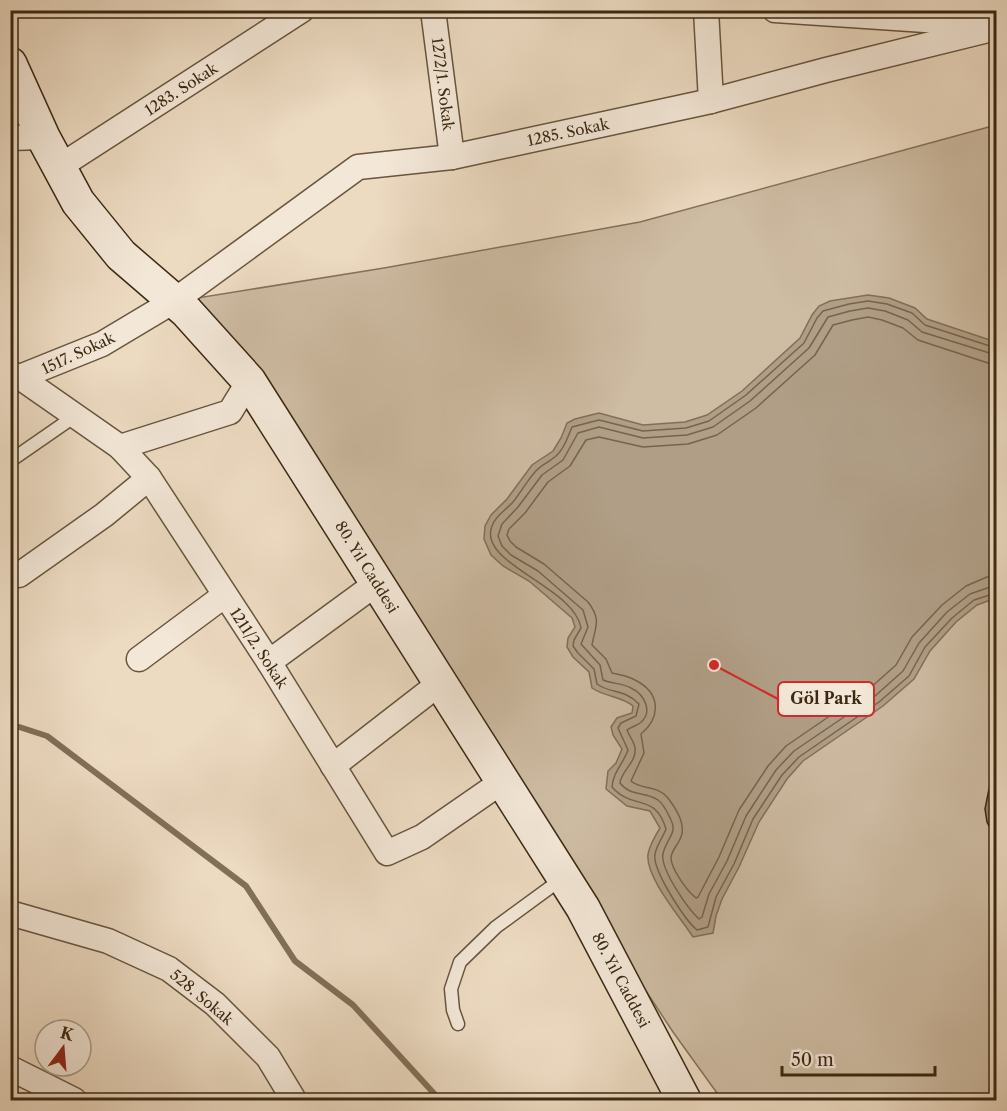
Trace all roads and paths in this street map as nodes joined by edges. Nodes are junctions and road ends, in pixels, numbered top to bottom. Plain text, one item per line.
1 (302, 10) edge
2 (433, 10) edge
3 (706, 10) edge
4 (775, 10) edge
5 (996, 26) edge
6 (10, 64) edge
7 (711, 101) junction
8 (43, 137) junction
9 (10, 138) edge
10 (452, 157) junction
11 (59, 167) junction
12 (174, 301) junction
13 (14, 377) edge
14 (249, 381) junction
15 (75, 416) junction
16 (120, 447) junction
17 (10, 460) edge
18 (149, 478) junction
19 (19, 575) dead end
20 (377, 583) junction
21 (225, 595) junction
22 (139, 659) dead end
23 (269, 662) junction
24 (440, 683) junction
25 (333, 766) junction
26 (503, 781) junction
27 (564, 878) junction
28 (10, 913) edge
29 (458, 1024) dead end
30 (10, 1068) edge
31 (74, 1101) edge
32 (294, 1101) edge
33 (684, 1101) edge

1 - 11 street, 1283. Sokak
2 - 10 street, 1272/1. Sokak
3 - 7 street
4 - 5 street
5 - 7 street, 1285. Sokak
6 - 8 street, 80. Yıl Caddesi
7 - 10 street, 1285. Sokak
8 - 9 street
8 - 11 street, 80. Yıl Caddesi
10 - 12 street, 1285. Sokak
11 - 12 street, 80. Yıl Caddesi
12 - 13 street, 1517. Sokak
12 - 14 street, 80. Yıl Caddesi
13 - 15 street, 1211/2. Sokak
14 - 16 street
14 - 20 street, 80. Yıl Caddesi
15 - 16 street, 1211/2. Sokak
15 - 17 lane
16 - 18 street, 1211/2. Sokak
18 - 19 street
18 - 21 street, 1211/2. Sokak
20 - 23 street
20 - 24 street, 80. Yıl Caddesi
21 - 22 street
21 - 23 street, 1211/2. Sokak
23 - 25 street, 1211/2. Sokak
24 - 25 street
24 - 26 street, 80. Yıl Caddesi
25 - 26 street, 1211/2. Sokak
26 - 27 street, 80. Yıl Caddesi
27 - 29 lane
27 - 33 street, 80. Yıl Caddesi
28 - 32 street, 528. Sokak
30 - 31 street

